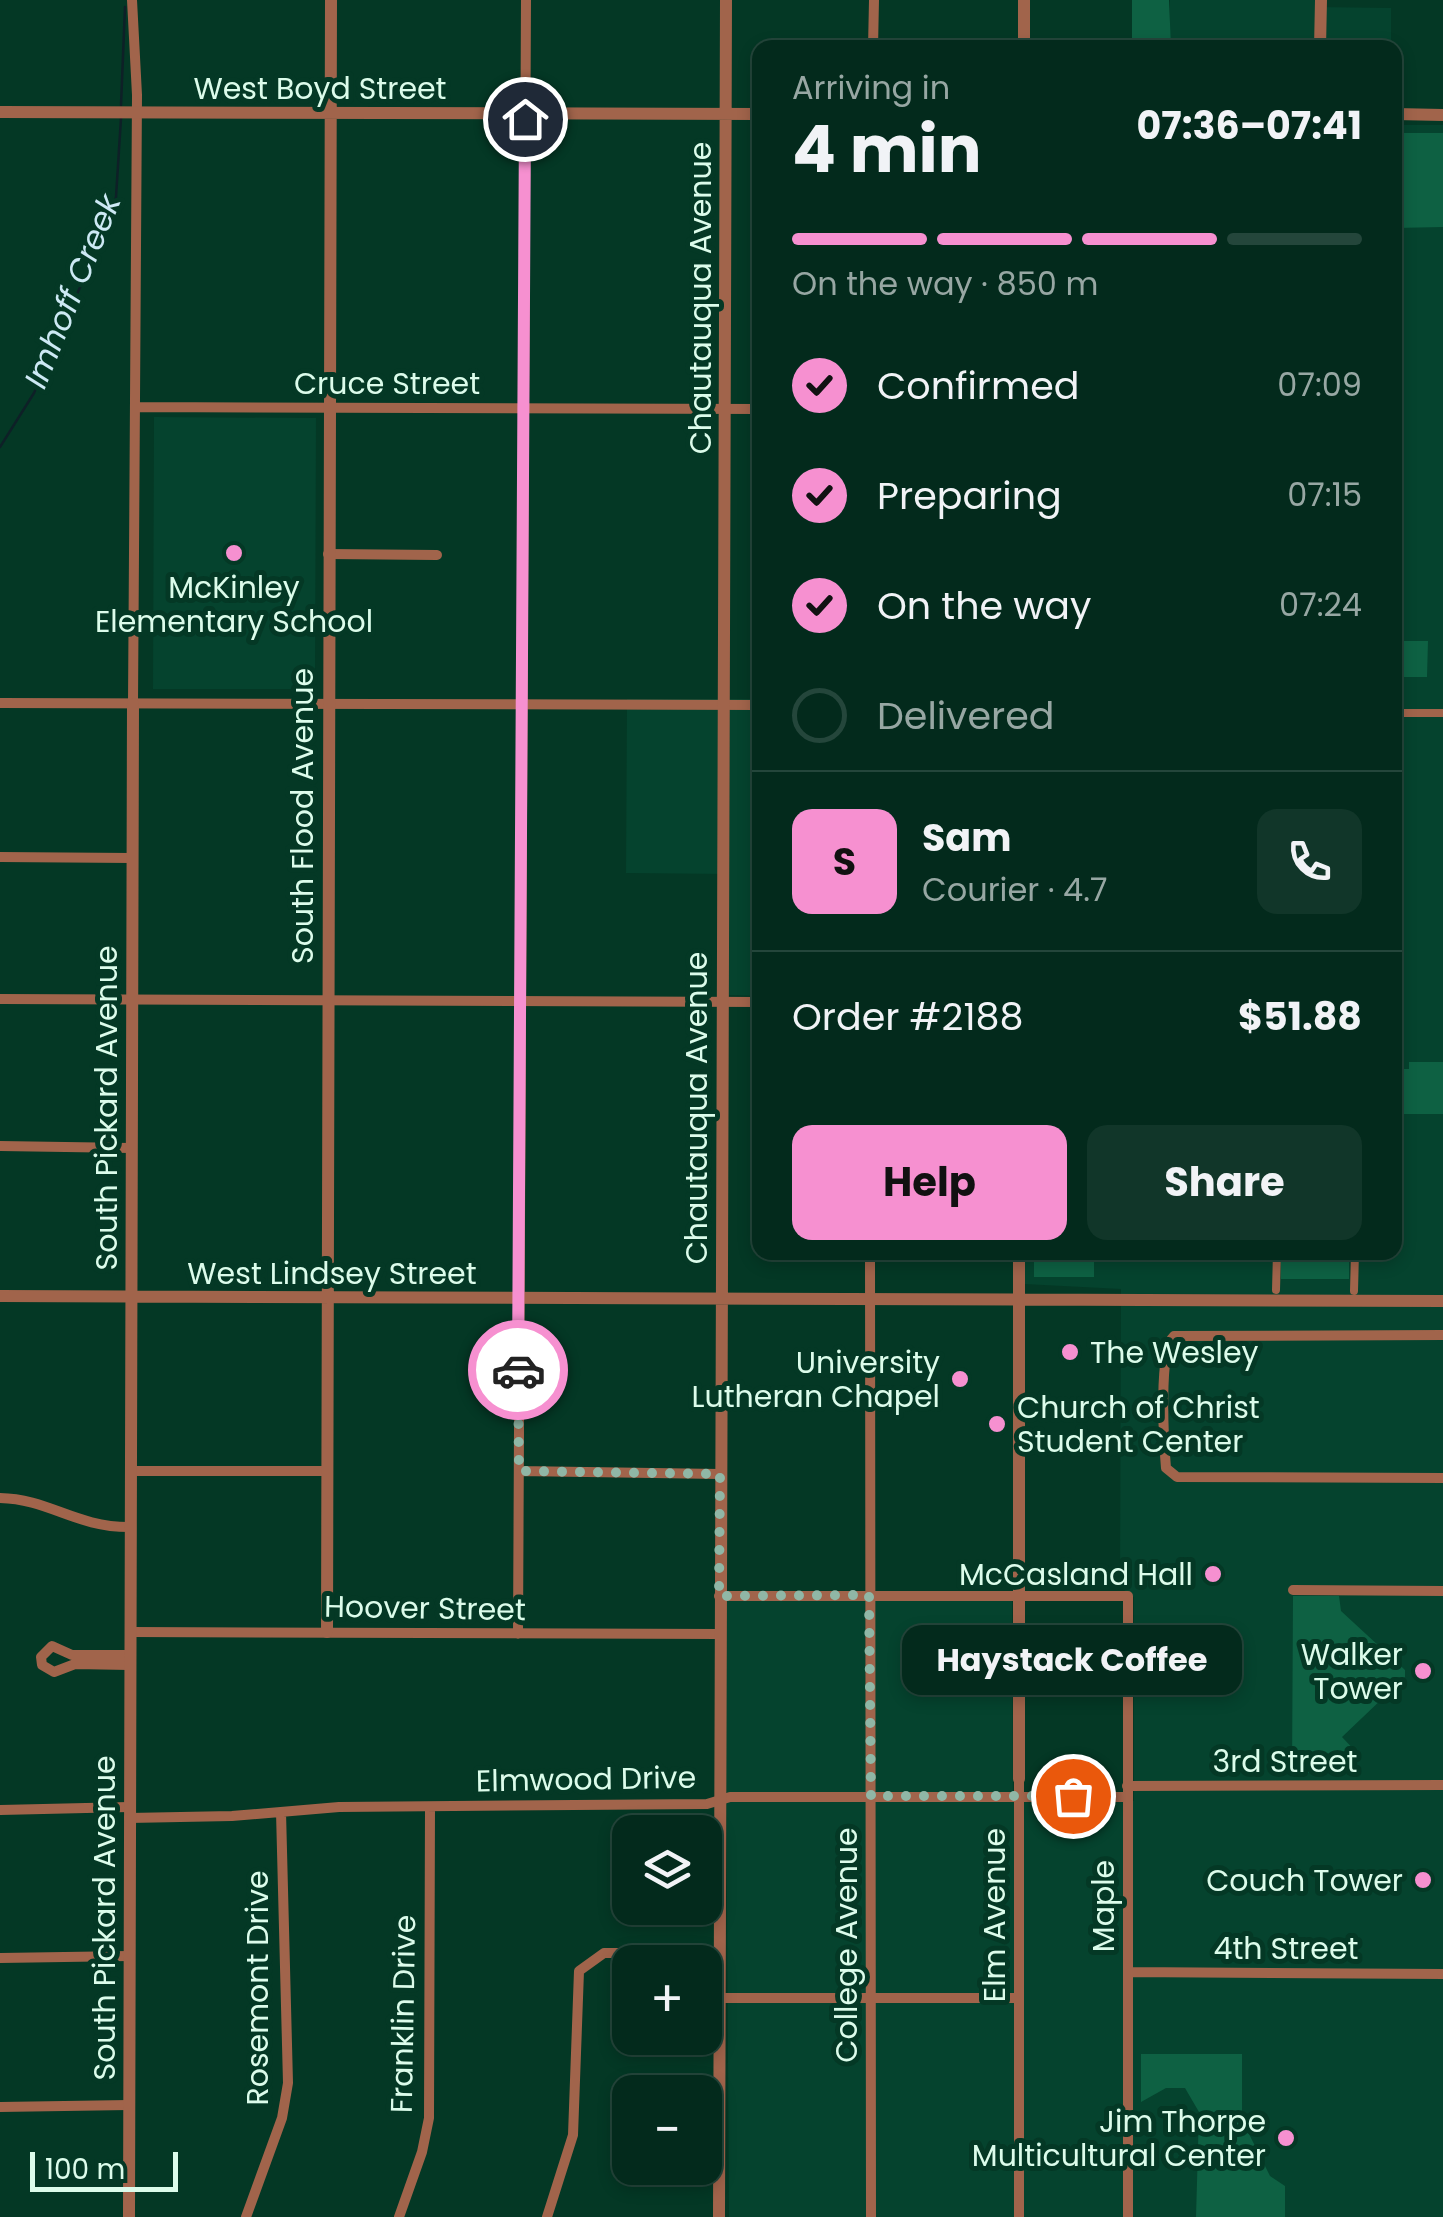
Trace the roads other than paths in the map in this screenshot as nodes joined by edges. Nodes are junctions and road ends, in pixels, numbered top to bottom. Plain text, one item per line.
1 (132, 0) edge
2 (331, 0) edge
3 (526, 0) edge
4 (726, 0) edge
5 (874, 0) edge
6 (1024, 0) edge
7 (1320, 0) edge
8 (874, 40) edge
9 (1024, 40) edge
10 (1320, 40) edge
11 (0, 112) edge
12 (134, 112) junction
13 (525, 113) junction
14 (330, 114) junction
15 (726, 114) junction
16 (752, 114) edge
17 (1402, 114) edge
18 (1443, 114) edge
19 (134, 408) junction
20 (329, 408) junction
21 (526, 408) junction
22 (752, 409) edge
23 (725, 410) junction
24 (328, 554) junction
25 (437, 554) dead end
26 (0, 703) edge
27 (132, 704) junction
28 (328, 704) junction
29 (523, 705) junction
30 (723, 705) junction
31 (752, 706) edge
32 (1443, 712) edge
33 (1402, 713) edge
34 (0, 858) edge
35 (132, 858) junction
36 (0, 999) edge
37 (131, 999) junction
38 (326, 1001) junction
39 (522, 1001) junction
40 (722, 1002) junction
41 (752, 1002) edge
42 (0, 1146) edge
43 (131, 1148) junction
44 (870, 1260) edge
45 (1020, 1260) edge
46 (1277, 1260) edge
47 (1355, 1260) edge
48 (1276, 1290) dead end
49 (1354, 1291) dead end
50 (0, 1296) edge
51 (1019, 1296) junction
52 (130, 1297) junction
53 (327, 1298) junction
54 (520, 1298) junction
55 (720, 1300) junction
56 (869, 1300) junction
57 (1443, 1300) edge
58 (1443, 1335) edge
59 (130, 1471) junction
60 (327, 1471) junction
61 (519, 1471) junction
62 (720, 1474) junction
63 (1443, 1478) edge
64 (0, 1498) edge
65 (129, 1528) junction
66 (1294, 1590) dead end
67 (1443, 1591) edge
68 (1019, 1594) junction
69 (869, 1595) junction
70 (719, 1596) junction
71 (130, 1632) junction
72 (327, 1632) junction
73 (518, 1634) junction
74 (719, 1634) junction
75 (129, 1660) junction
76 (1018, 1779) joint
77 (1443, 1785) edge
78 (1127, 1791) junction
79 (871, 1796) junction
80 (1018, 1796) junction
81 (1042, 1796) joint
82 (719, 1800) junction
83 (430, 1807) junction
84 (0, 1810) edge
85 (129, 1812) junction
86 (281, 1812) junction
87 (719, 1945) edge
88 (612, 1953) edge
89 (130, 1956) junction
90 (0, 1958) edge
91 (1128, 1972) junction
92 (1443, 1974) edge
93 (722, 1998) edge
94 (870, 1998) junction
95 (1018, 1998) junction
96 (719, 2055) edge
97 (129, 2106) junction
98 (0, 2107) edge
99 (129, 2217) edge
100 (246, 2217) edge
101 (398, 2217) edge
102 (548, 2217) edge
103 (720, 2217) edge
104 (871, 2217) edge
105 (1019, 2217) edge
106 (1128, 2217) edge

1 - 12 street, South Pickard Avenue
2 - 14 street, South Flood Avenue
3 - 13 street
4 - 15 street, Chautauqua Avenue
5 - 8 street
6 - 9 street
7 - 10 street
11 - 12 street, West Boyd Street
12 - 14 street, West Boyd Street
12 - 19 street, South Pickard Avenue
13 - 14 street, West Boyd Street
13 - 15 street, West Boyd Street
13 - 21 street
14 - 20 street, South Flood Avenue
15 - 16 street, West Boyd Street
15 - 23 street, Chautauqua Avenue
17 - 18 street
19 - 20 street, Cruce Street
19 - 27 street, South Pickard Avenue
20 - 21 street, Cruce Street
20 - 24 street, South Flood Avenue
21 - 23 street, Cruce Street
21 - 29 street
22 - 23 street, Cruce Street
23 - 30 street, Chautauqua Avenue
24 - 25 street
24 - 28 street, South Flood Avenue
26 - 27 street
27 - 28 street
27 - 35 street, South Pickard Avenue
28 - 29 street
28 - 38 street, South Flood Avenue
29 - 30 street
29 - 39 street
30 - 31 street
30 - 40 street, Chautauqua Avenue
32 - 33 street
34 - 35 street
35 - 37 street, South Pickard Avenue
36 - 37 street
37 - 38 street
37 - 43 street, South Pickard Avenue
38 - 39 street
38 - 53 street, South Flood Avenue
39 - 40 street
39 - 54 street
40 - 41 street
40 - 55 street, Chautauqua Avenue
42 - 43 street
43 - 52 street, South Pickard Avenue
44 - 56 street, College Avenue
45 - 51 street, Elm Avenue
46 - 48 street
47 - 49 street
50 - 52 street, West Lindsey Street
51 - 56 street, West Lindsey Street
51 - 57 street, West Lindsey Street
51 - 68 street, Elm Avenue
52 - 53 street, West Lindsey Street
52 - 59 street, South Pickard Avenue
53 - 54 street, West Lindsey Street
53 - 60 street, South Flood Avenue
54 - 55 street, West Lindsey Street
54 - 61 street
55 - 56 street, West Lindsey Street
55 - 62 street, Chautauqua Avenue
56 - 69 street, College Avenue
58 - 63 street
59 - 60 street
59 - 65 street, South Pickard Avenue
60 - 72 street, South Flood Avenue
61 - 62 street
61 - 73 street
62 - 70 street, Chautauqua Avenue
64 - 65 street
65 - 71 street, South Pickard Avenue
66 - 67 street
68 - 69 street
68 - 76 street, Elm Avenue
68 - 78 street, Maple
69 - 70 street
69 - 79 street, College Avenue
70 - 74 street, Chautauqua Avenue
71 - 72 street, Hoover Street
71 - 75 street, South Pickard Avenue
72 - 73 street, Hoover Street
73 - 74 street, Hoover Street
74 - 82 street, Chautauqua Avenue
75 - 75 street
75 - 85 street, South Pickard Avenue
76 - 80 street, Elm Avenue
77 - 78 street, 3rd Street
78 - 81 street, 3rd Street
78 - 91 street, Maple
79 - 80 street, Elmwood Drive
79 - 82 street, Elmwood Drive
79 - 94 street, College Avenue
80 - 81 street, Elmwood Drive
80 - 95 street, Elm Avenue
82 - 83 street, Elmwood Drive
82 - 87 street, Chautauqua Avenue
83 - 86 street, Elmwood Drive
83 - 101 street, Franklin Drive
84 - 85 street, Elmwood Drive
85 - 86 street, Elmwood Drive
85 - 89 street, South Pickard Avenue
86 - 100 street, Rosemont Drive
88 - 102 street
89 - 90 street
89 - 97 street, South Pickard Avenue
91 - 92 street, 4th Street
91 - 106 street, Maple
93 - 94 street
94 - 95 street
94 - 104 street, College Avenue
95 - 105 street, Elm Avenue
96 - 103 street, Chautauqua Avenue
97 - 98 street
97 - 99 street, South Pickard Avenue

